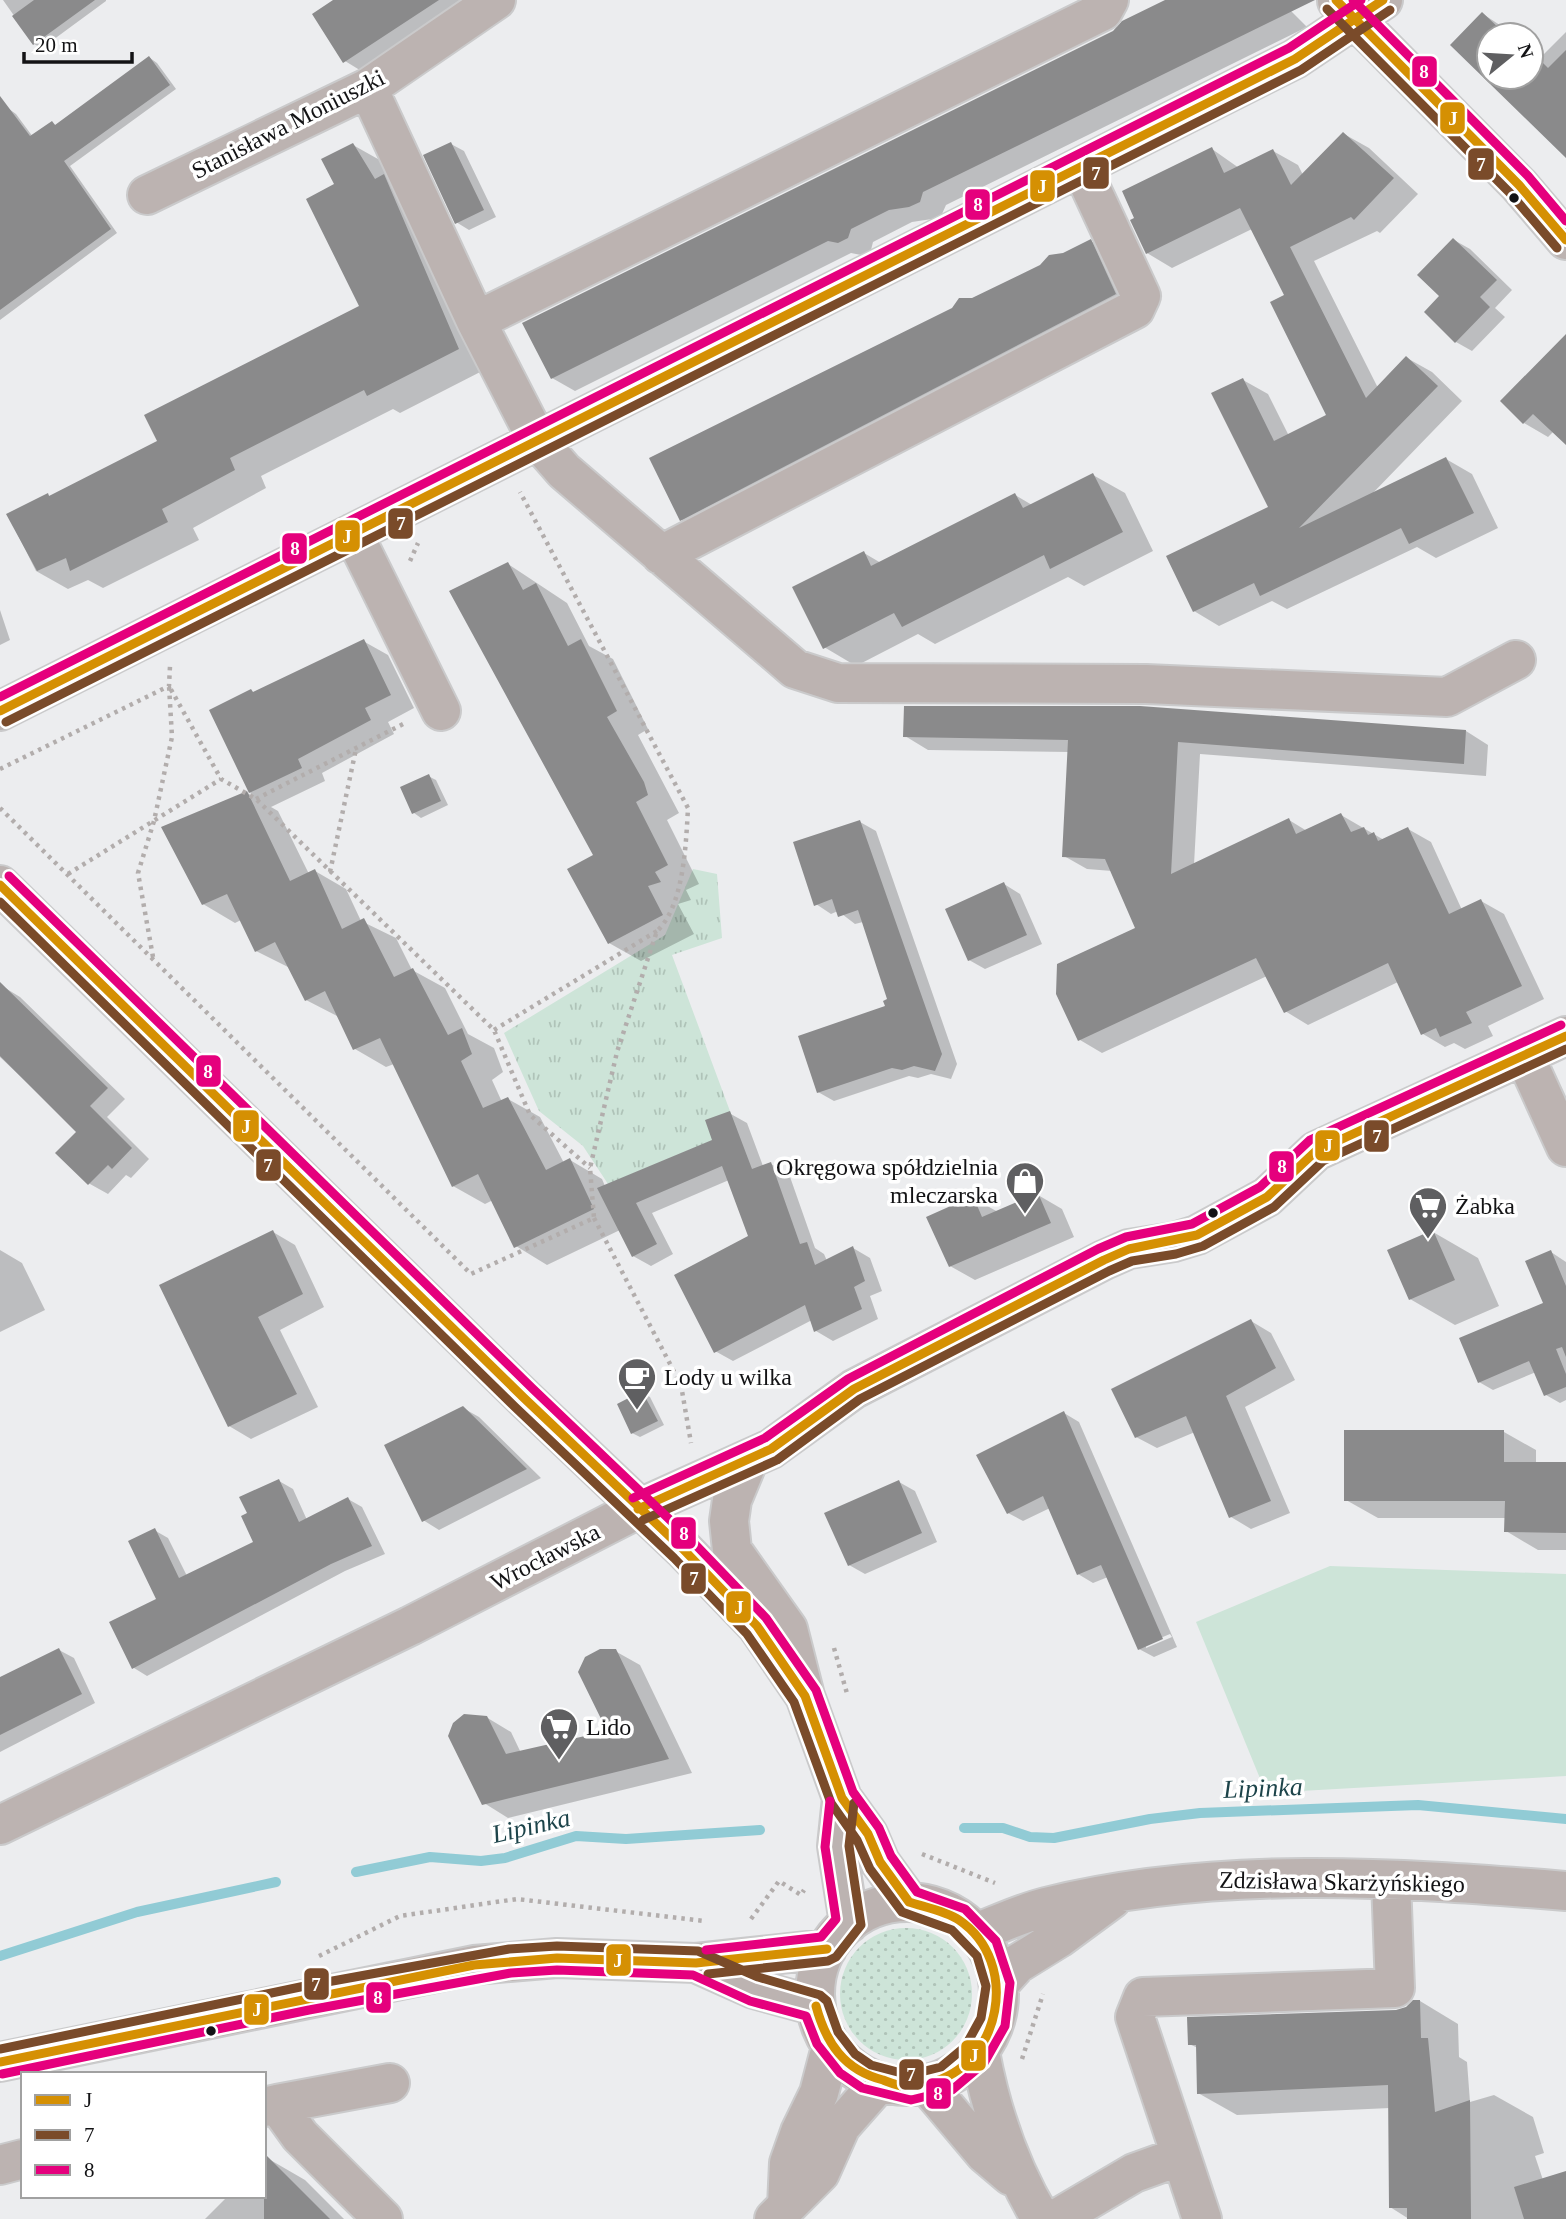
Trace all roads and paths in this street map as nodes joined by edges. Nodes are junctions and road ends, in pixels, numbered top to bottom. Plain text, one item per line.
1 (496, 0) edge
2 (1109, 0) edge
3 (1358, 6) edge
4 (368, 88) junction
5 (1081, 167) junction
6 (147, 195) dead end
7 (1566, 240) edge
8 (476, 321) junction
9 (537, 440) junction
10 (518, 488) dead end
11 (421, 536) dead end
12 (361, 548) junction
13 (661, 555) junction
14 (1516, 660) dead end
15 (171, 662) dead end
16 (425, 678) junction
17 (169, 686) junction
18 (0, 711) edge
19 (441, 711) dead end
20 (356, 748) junction
21 (0, 769) edge
22 (221, 779) junction
23 (256, 799) junction
24 (0, 808) edge
25 (154, 821) junction
26 (330, 872) junction
27 (68, 874) junction
28 (0, 885) edge
29 (657, 931) junction
30 (153, 957) junction
31 (494, 1030) junction
32 (1566, 1036) edge
33 (1525, 1057) junction
34 (1566, 1147) edge
35 (590, 1168) junction
36 (594, 1217) junction
37 (694, 1454) dead end
38 (749, 1459) junction
39 (638, 1509) junction
40 (831, 1641) dead end
41 (805, 1696) junction
42 (849, 1710) dead end
43 (842, 1798) junction
44 (0, 1825) edge
45 (918, 1852) dead end
46 (1391, 1880) junction
47 (1566, 1891) edge
48 (1119, 1893) junction
49 (909, 1902) junction
50 (1024, 1915) junction
51 (976, 1933) junction
52 (838, 1936) junction
53 (1041, 1950) junction
54 (696, 1963) junction
55 (999, 1984) junction
56 (816, 2006) junction
57 (831, 2047) junction
58 (980, 2052) junction
59 (0, 2062) edge
60 (1017, 2072) dead end
61 (390, 2082) dead end
62 (879, 2083) junction
63 (927, 2085) junction
64 (270, 2105) edge
65 (1181, 2156) junction
66 (21, 2160) edge
67 (0, 2165) edge
68 (1021, 2184) junction
69 (780, 2212) edge
70 (383, 2219) edge
71 (1041, 2219) edge
72 (1056, 2219) edge
73 (1202, 2219) edge

1 - 4 street, Stanisława Moniuszki
2 - 8 street
3 - 5 street
3 - 7 street
4 - 6 street, Stanisława Moniuszki
4 - 8 street
5 - 9 street
5 - 13 street
8 - 9 street
9 - 12 street
9 - 13 street
10 - 29 path
11 - 12 path
12 - 16 street
12 - 18 street
13 - 14 street
15 - 17 path
16 - 19 street
16 - 20 path
17 - 21 path
17 - 22 path
17 - 25 path
20 - 23 path
20 - 26 path
22 - 23 path
22 - 25 path
23 - 26 path
24 - 27 path
25 - 27 path
25 - 30 path
26 - 31 path
27 - 30 path
28 - 39 street
29 - 31 path
29 - 35 path
30 - 36 path
31 - 35 path
32 - 33 street, Wrocławska
33 - 34 street
33 - 38 street, Wrocławska
35 - 36 path
36 - 37 path
38 - 39 street, Wrocławska
38 - 41 street
39 - 41 street
39 - 44 street, Wrocławska
40 - 42 path
41 - 43 street
43 - 49 street
43 - 52 street
45 - 50 path
46 - 47 street, Zdzisława Skarżyńskiego
46 - 48 street, Zdzisława Skarżyńskiego
46 - 65 street
48 - 50 street, Zdzisława Skarżyńskiego
48 - 53 street, Zdzisława Skarżyńskiego
49 - 51 street
49 - 52 street
50 - 51 street, Zdzisława Skarżyńskiego
51 - 55 street
52 - 54 street
52 - 56 street
53 - 55 street, Zdzisława Skarżyńskiego
53 - 60 path
54 - 56 street
54 - 59 street
55 - 58 street
56 - 57 street
57 - 62 street
57 - 69 street
58 - 63 street
58 - 68 street
61 - 64 street
62 - 63 street
62 - 69 street
63 - 68 street
64 - 70 street
65 - 72 street
65 - 73 street
66 - 67 street
68 - 71 street

